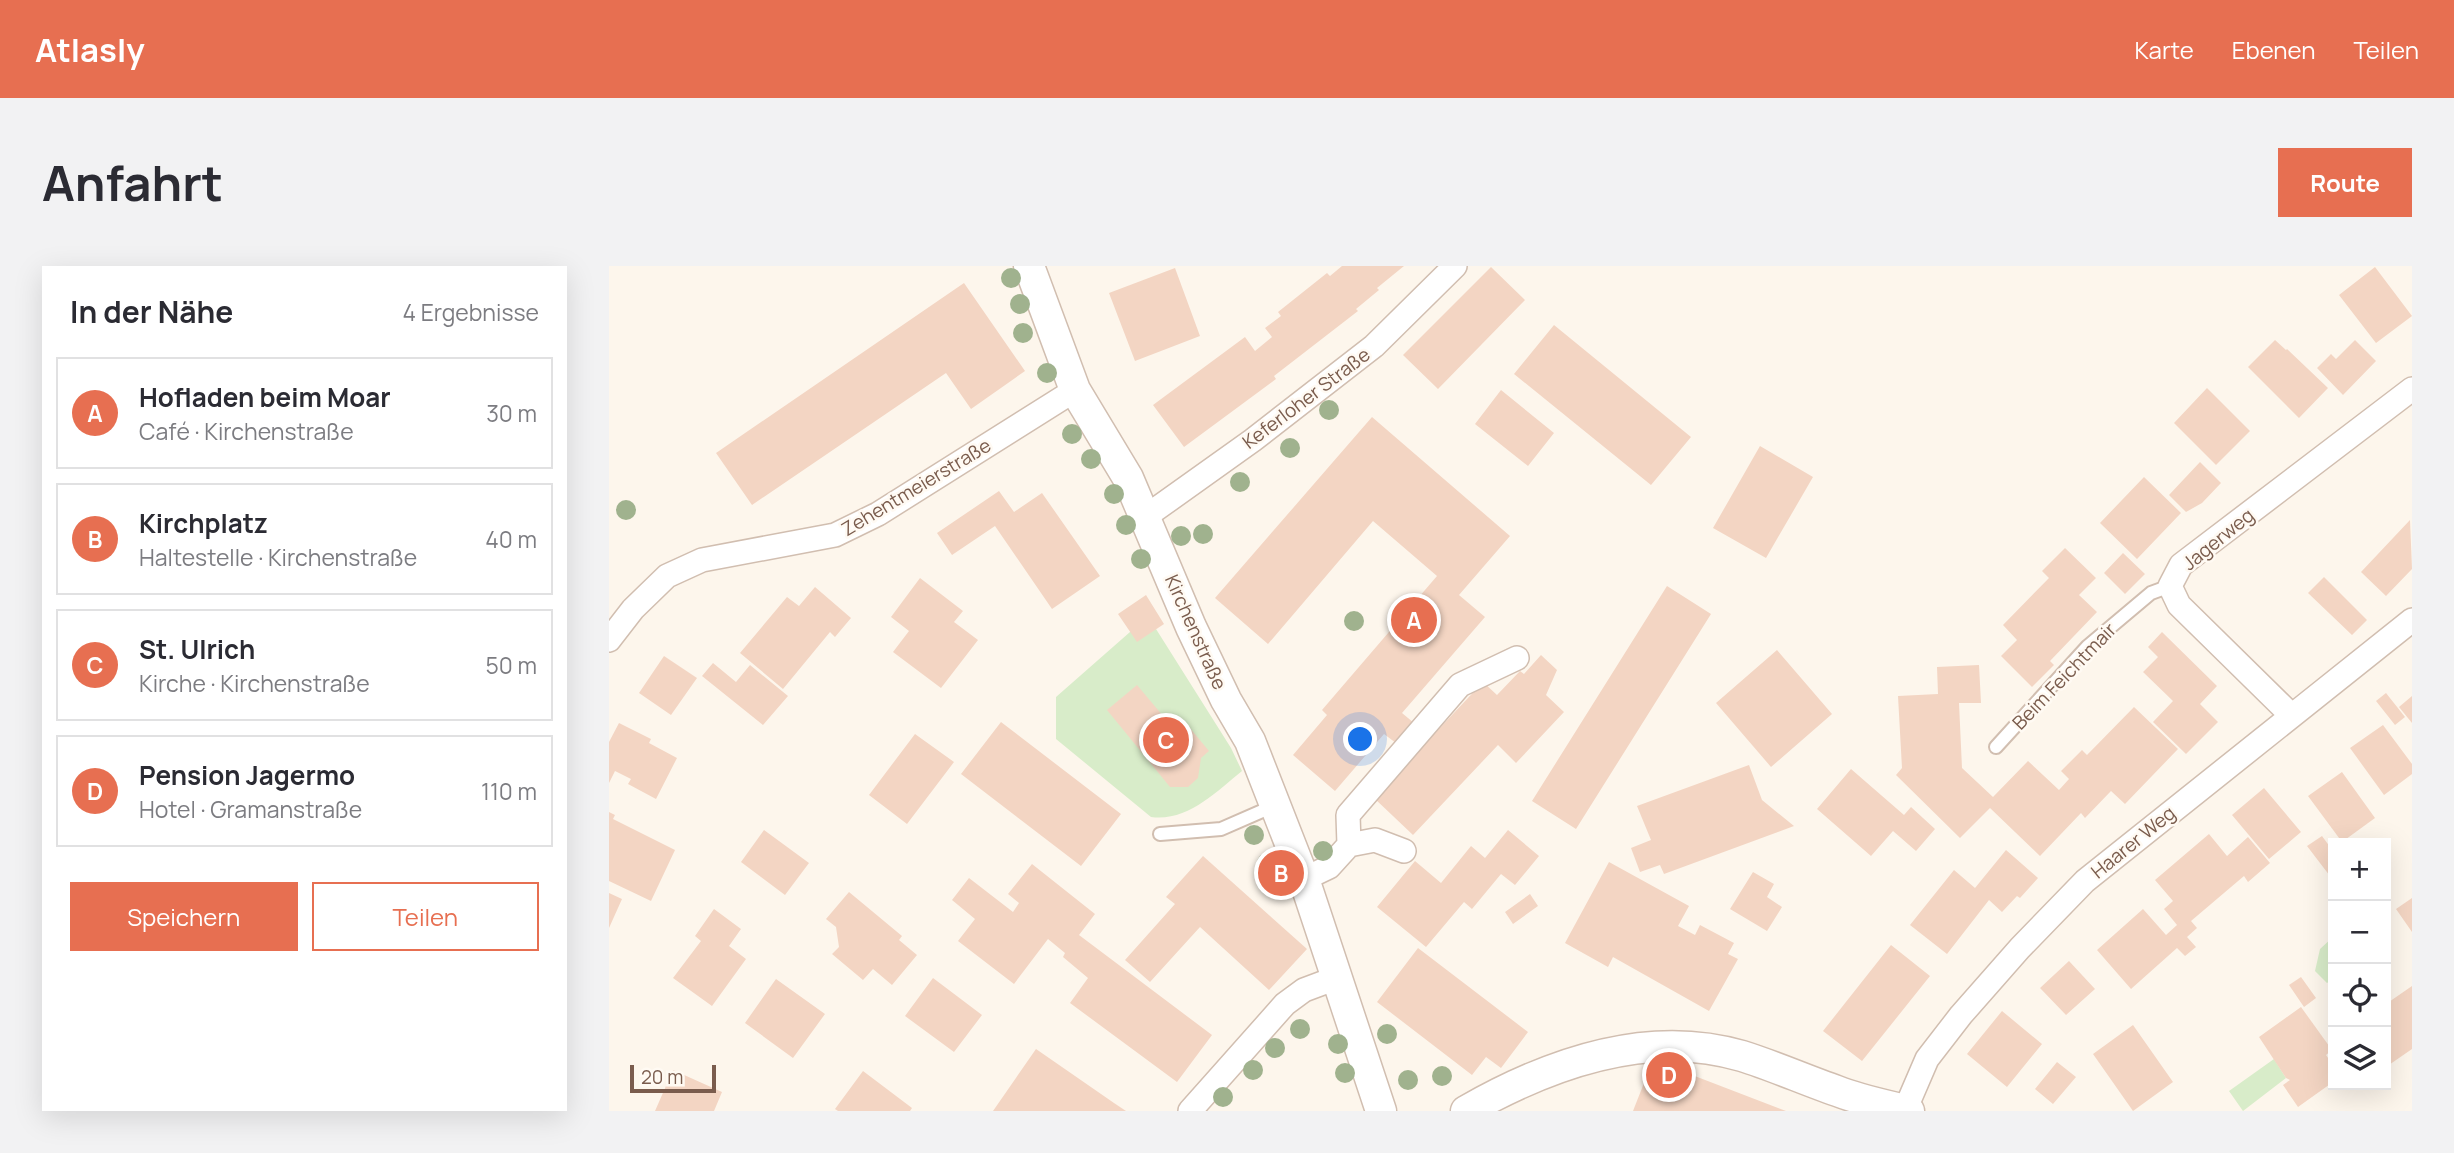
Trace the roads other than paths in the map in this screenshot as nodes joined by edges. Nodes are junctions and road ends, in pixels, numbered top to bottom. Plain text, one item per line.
1 (1029, 266) edge
2 (1455, 266) edge
3 (2412, 389) edge
4 (1075, 390) junction
5 (1145, 517) junction
6 (2170, 586) junction
7 (2412, 620) edge
8 (609, 640) edge
9 (1517, 658) dead end
10 (2291, 715) junction
11 (1996, 747) dead end
12 (1276, 804) junction
13 (1160, 834) dead end
14 (1349, 845) junction
15 (1404, 852) dead end
16 (1304, 879) junction
17 (1336, 978) junction
18 (1907, 1110) edge
19 (1190, 1111) edge
20 (1381, 1111) edge
21 (1466, 1111) edge

1 - 4 street, Kirchenstraße
2 - 5 street, Keferloher Straße
3 - 6 street, Jagerweg
4 - 5 street, Kirchenstraße
4 - 8 street, Zehentmeierstraße
5 - 12 street, Kirchenstraße
6 - 10 street, Jagerweg
6 - 11 lane, Beim Feichtmair
7 - 10 street, Haarer Weg
9 - 14 street
10 - 18 street, Haarer Weg
12 - 13 lane
12 - 16 street, Kirchenstraße
14 - 15 street
14 - 16 street
16 - 17 street, Kirchenstraße
17 - 19 street
17 - 20 street, Kirchenstraße
18 - 21 street

